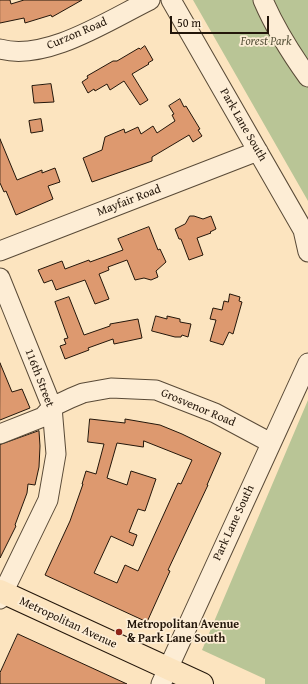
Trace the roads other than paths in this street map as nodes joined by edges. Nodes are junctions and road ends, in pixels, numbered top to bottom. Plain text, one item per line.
1 (150, 0) edge
2 (172, 0) edge
3 (263, 0) edge
4 (0, 49) edge
5 (308, 77) edge
6 (258, 151) junction
7 (0, 251) edge
8 (308, 252) edge
9 (0, 278) edge
10 (308, 363) edge
11 (52, 407) junction
12 (0, 434) edge
13 (271, 443) junction
14 (1, 595) edge
15 (164, 676) edge
16 (202, 684) edge

1 - 4 street, Curzon Road
2 - 6 street, Park Lane South
3 - 5 street
6 - 7 street, Mayfair Road
6 - 8 street, Park Lane South
9 - 11 street, 116th Street
10 - 13 street, Park Lane South
11 - 12 street, Grosvenor Road
11 - 13 street, Grosvenor Road
11 - 14 street, 116th Street
13 - 15 street, Park Lane South
14 - 15 main road, Metropolitan Avenue
15 - 16 main road, Metropolitan Avenue

